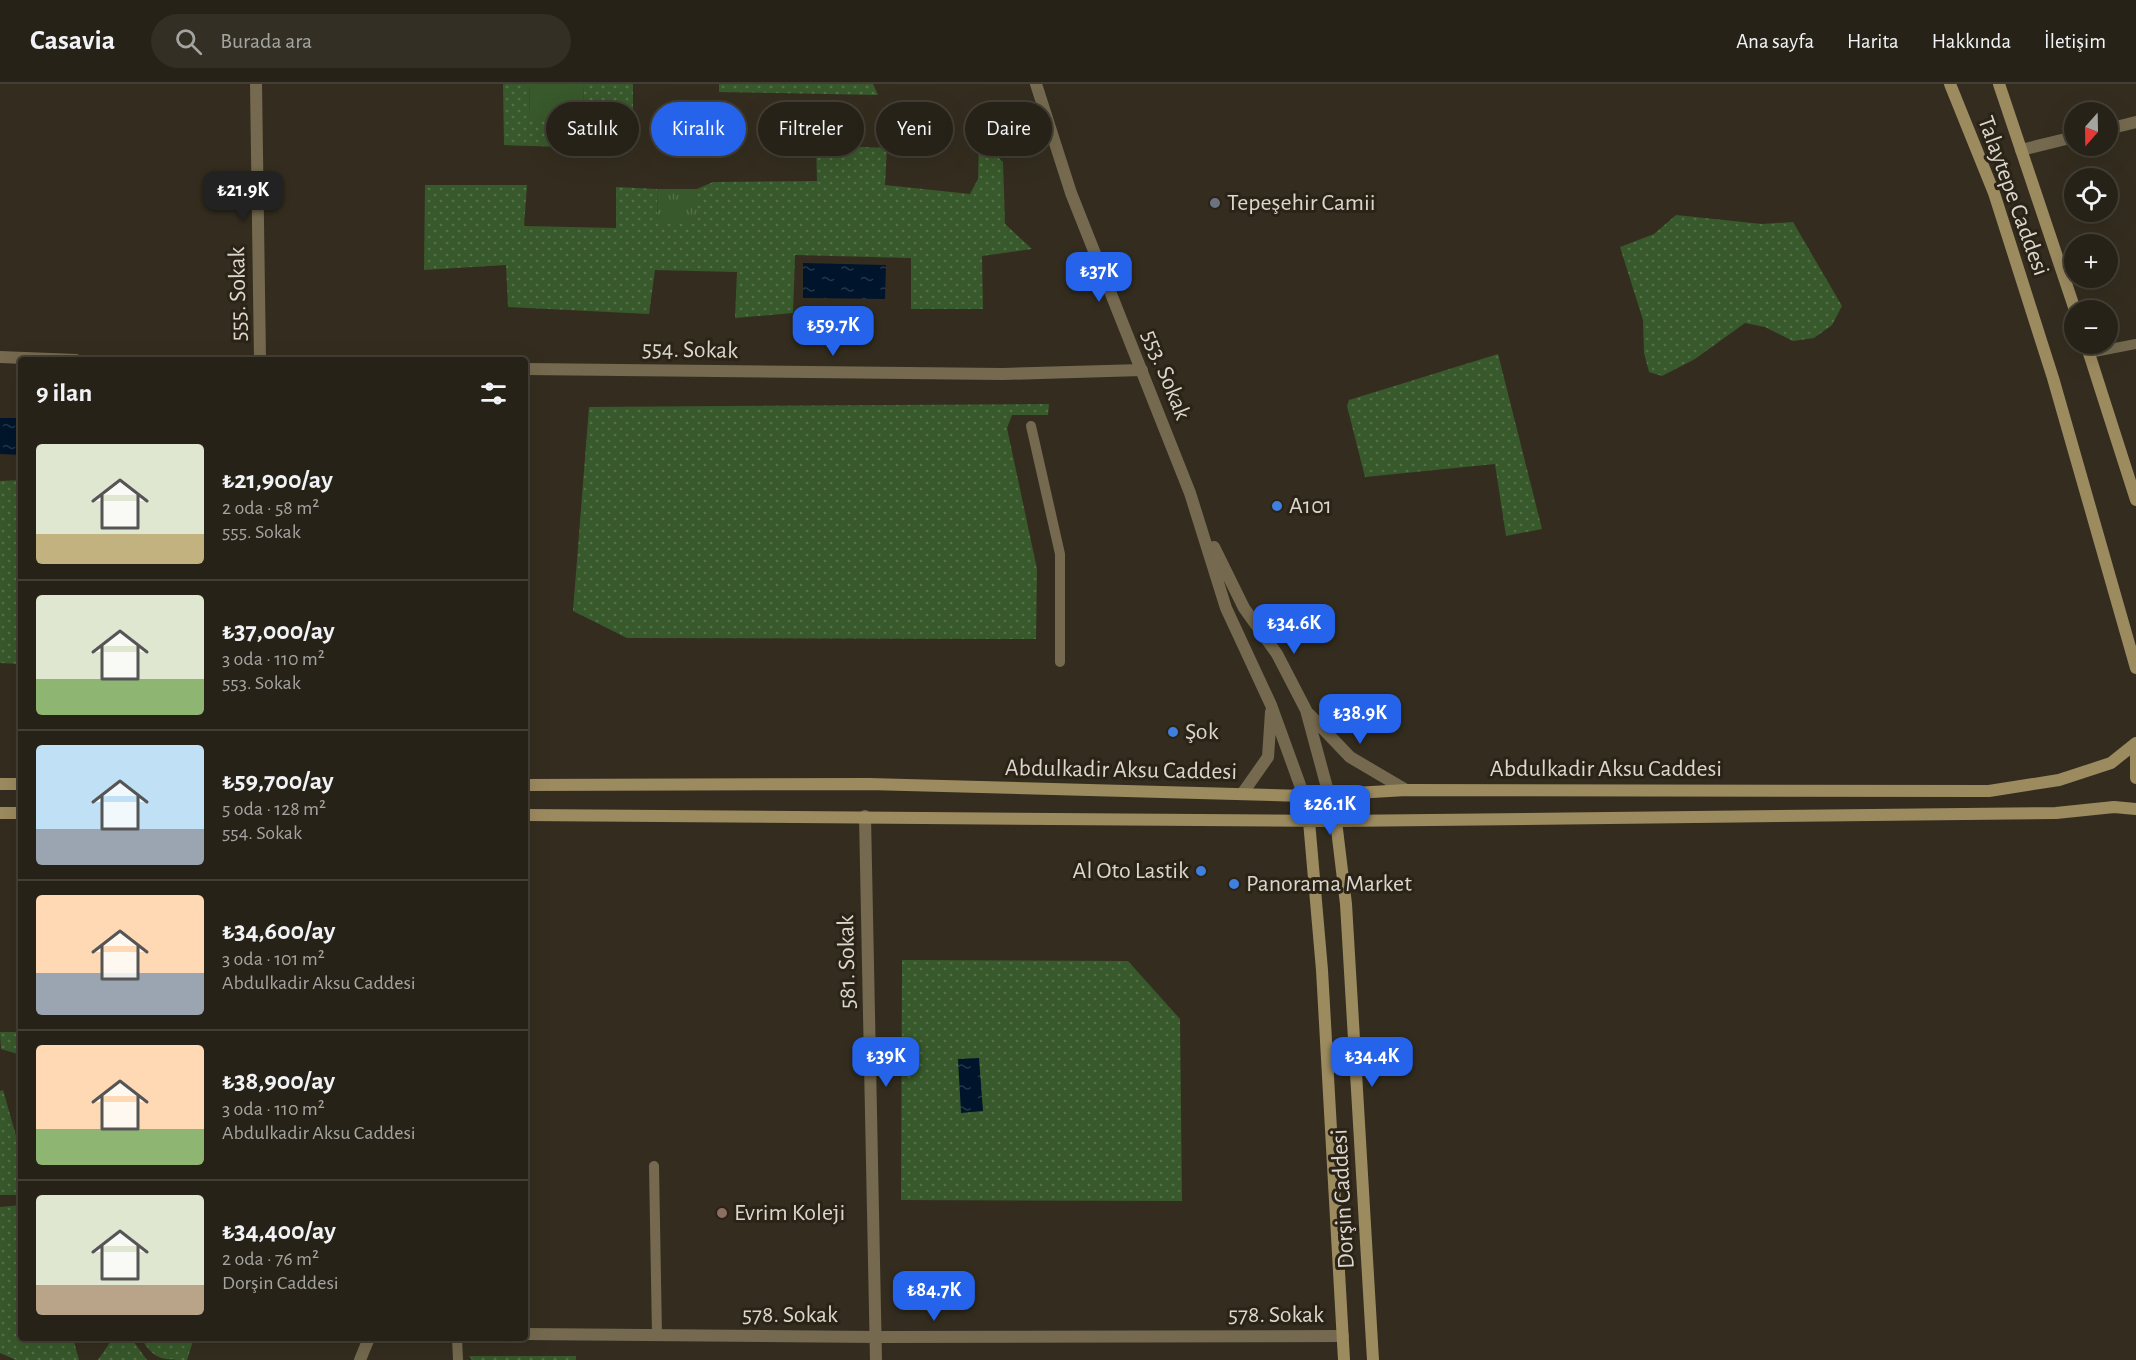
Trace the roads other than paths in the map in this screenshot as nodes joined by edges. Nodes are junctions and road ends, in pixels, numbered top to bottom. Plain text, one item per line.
1 (256, 84) edge
2 (1036, 84) edge
3 (1950, 84) edge
4 (1999, 84) edge
5 (2136, 122) edge
6 (2118, 126) edge
7 (2064, 139) edge
8 (2021, 150) junction
9 (2072, 300) edge
10 (2136, 344) edge
11 (2118, 345) edge
12 (2089, 354) edge
13 (0, 357) edge
14 (260, 357) edge
15 (18, 358) edge
16 (528, 369) edge
17 (1142, 370) junction
18 (1031, 426) dead end
19 (2136, 500) edge
20 (1196, 511) junction
21 (1060, 662) dead end
22 (2136, 668) edge
23 (1271, 705) junction
24 (1306, 710) junction
25 (2136, 743) edge
26 (2136, 753) edge
27 (2136, 778) edge
28 (0, 784) edge
29 (18, 784) edge
30 (528, 785) edge
31 (1406, 790) junction
32 (1242, 794) junction
33 (1329, 794) junction
34 (1304, 796) junction
35 (2136, 809) edge
36 (0, 813) edge
37 (18, 813) edge
38 (528, 815) edge
39 (865, 816) junction
40 (1309, 821) junction
41 (1336, 821) junction
42 (654, 1166) dead end
43 (528, 1334) edge
44 (657, 1335) junction
45 (1342, 1336) junction
46 (876, 1337) junction
47 (368, 1341) edge
48 (456, 1341) edge
49 (360, 1360) edge
50 (458, 1360) edge
51 (876, 1360) edge
52 (1344, 1360) edge
53 (1373, 1360) edge

1 - 14 street, 555. Sokak
2 - 17 street, 553. Sokak
3 - 22 main road, Talaytepe Caddesi
4 - 8 main road
5 - 6 street
7 - 8 street
8 - 9 main road
10 - 11 lane
12 - 19 main road
13 - 15 street
16 - 17 street, 554. Sokak
17 - 20 street, 553. Sokak
18 - 21 lane
20 - 23 street
20 - 24 street
23 - 32 street
23 - 34 street
24 - 31 street
24 - 33 street
25 - 31 main road, Abdulkadir Aksu Caddesi
26 - 27 main road
28 - 29 main road
30 - 32 main road, Abdulkadir Aksu Caddesi
31 - 33 main road, Abdulkadir Aksu Caddesi
32 - 34 main road, Abdulkadir Aksu Caddesi
33 - 34 main road, Abdulkadir Aksu Caddesi
33 - 41 street
34 - 40 street
35 - 41 main road, Abdulkadir Aksu Caddesi
36 - 37 main road
38 - 39 main road, Abdulkadir Aksu Caddesi
39 - 40 main road, Abdulkadir Aksu Caddesi
39 - 46 street, 581. Sokak
40 - 41 main road, Abdulkadir Aksu Caddesi
40 - 45 main road, Dorşin Caddesi
41 - 53 main road, Dorşin Caddesi
42 - 44 lane
43 - 44 street, 578. Sokak
44 - 46 street, 578. Sokak
45 - 46 street, 578. Sokak
45 - 52 main road, Dorşin Caddesi
46 - 51 street, 581. Sokak
47 - 49 street
48 - 50 lane

